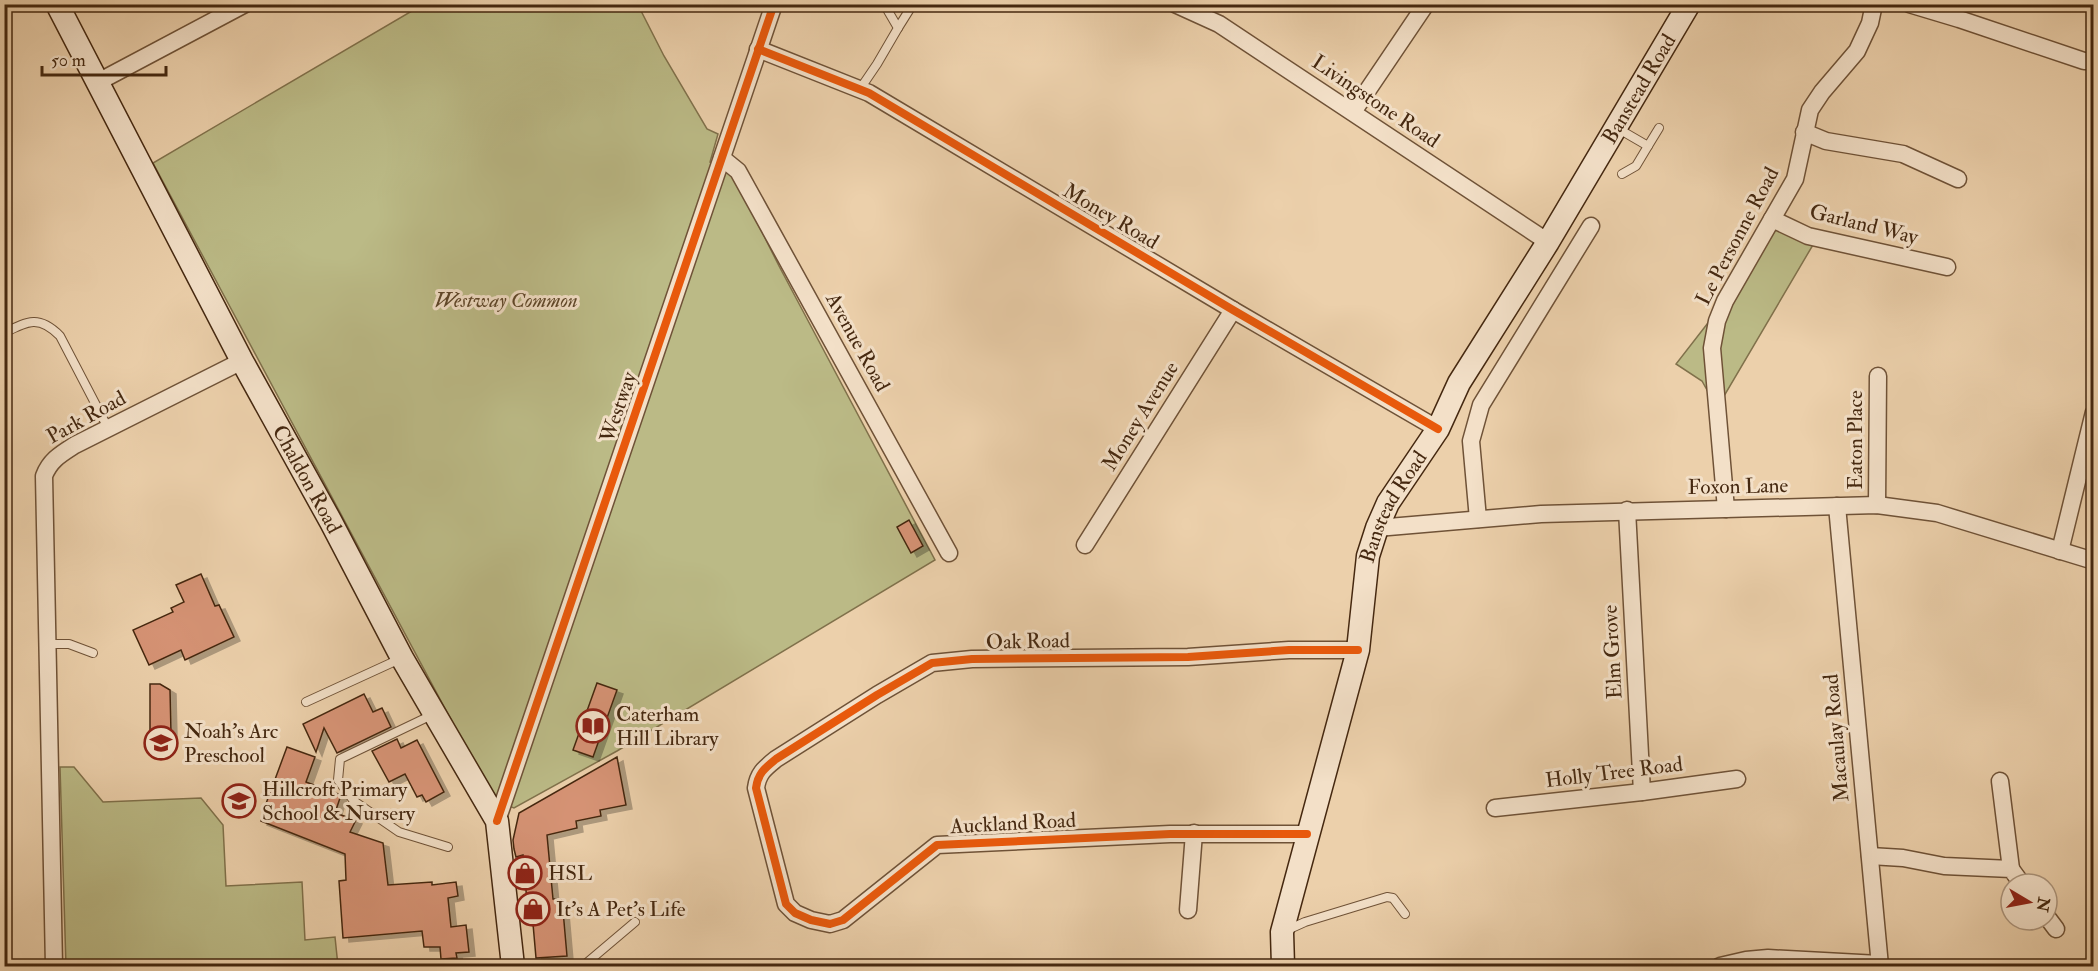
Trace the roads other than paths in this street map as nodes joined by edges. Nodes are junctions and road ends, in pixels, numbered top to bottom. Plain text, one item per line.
1 (57, 4) edge
2 (245, 4) edge
3 (774, 4) edge
4 (884, 4) edge
5 (912, 4) edge
6 (1175, 4) edge
7 (1426, 4) edge
8 (1689, 4) edge
9 (1874, 4) edge
10 (1909, 4) edge
11 (898, 28) junction
12 (758, 49) junction
13 (2094, 61) edge
14 (98, 82) junction
15 (860, 89) junction
16 (1353, 112) junction
17 (1617, 128) junction
18 (1659, 128) dead end
19 (1804, 132) junction
20 (1648, 147) junction
21 (722, 159) junction
22 (1622, 174) dead end
23 (1958, 180) dead end
24 (1772, 219) junction
25 (1591, 226) dead end
26 (1548, 242) junction
27 (1947, 267) dead end
28 (1233, 310) junction
29 (4, 333) edge
30 (242, 361) junction
31 (1878, 376) dead end
32 (2094, 412) edge
33 (108, 428) junction
34 (1438, 429) junction
35 (1877, 505) junction
36 (1837, 506) junction
37 (1726, 509) junction
38 (1627, 510) junction
39 (1478, 519) junction
40 (1377, 528) junction
41 (1085, 545) dead end
42 (2060, 551) junction
43 (949, 553) dead end
44 (2094, 561) edge
45 (46, 644) junction
46 (1358, 650) junction
47 (93, 652) dead end
48 (402, 658) junction
49 (306, 702) dead end
50 (435, 714) junction
51 (1737, 779) dead end
52 (2000, 781) dead end
53 (1642, 792) junction
54 (759, 802) joint
55 (1496, 808) dead end
56 (497, 821) junction
57 (1194, 833) junction
58 (1307, 834) junction
59 (448, 847) dead end
60 (1870, 856) junction
61 (2011, 869) junction
62 (2013, 872) edge
63 (1188, 910) dead end
64 (1405, 914) dead end
65 (635, 922) dead end
66 (1282, 932) junction
67 (1879, 965) edge
68 (54, 966) edge
69 (513, 966) edge
70 (583, 966) edge
71 (1283, 966) edge
72 (1720, 966) edge

1 - 14 main road, Chaldon Road
2 - 14 street
3 - 12 street, Westway
4 - 11 lane
5 - 11 lane
6 - 16 street, Livingstone Road
7 - 16 street
8 - 17 main road, Banstead Road
9 - 19 street, Le Personne Road
10 - 13 street
11 - 15 lane
12 - 15 street, Money Road
12 - 21 street, Westway
14 - 30 main road, Chaldon Road
15 - 28 street, Money Road
16 - 26 street, Livingstone Road
17 - 20 lane
17 - 26 main road, Banstead Road
18 - 20 lane
19 - 23 street
19 - 24 street, Le Personne Road
20 - 22 lane
21 - 43 street, Avenue Road
21 - 56 street, Westway
24 - 27 street, Garland Way
24 - 37 street, Le Personne Road
25 - 39 street
26 - 34 main road, Banstead Road
28 - 34 street, Money Road
28 - 41 street, Money Avenue
29 - 33 lane
30 - 33 street, Park Road
30 - 48 main road, Chaldon Road
31 - 35 street, Eaton Place
32 - 42 street
33 - 45 street, Park Road
34 - 40 main road, Banstead Road
35 - 36 street, Foxon Lane
35 - 42 street, Foxon Lane
36 - 37 street, Foxon Lane
36 - 60 street, Macaulay Road
37 - 38 street, Foxon Lane
38 - 39 street, Foxon Lane
38 - 53 street, Elm Grove
39 - 40 street, Foxon Lane
40 - 46 main road, Banstead Road
42 - 44 street, Foxon Lane
45 - 47 lane
45 - 68 street, Park Road
46 - 54 street, Oak Road
46 - 58 main road, Banstead Road
48 - 49 lane
48 - 50 main road, Chaldon Road
50 - 56 main road, Chaldon Road
50 - 59 lane
51 - 53 street, Holly Tree Road
52 - 61 street
53 - 55 street, Holly Tree Road
54 - 57 street, Auckland Road
56 - 69 main road, Chaldon Road
57 - 58 street, Auckland Road
57 - 63 street
58 - 66 main road, Banstead Road
60 - 61 street
60 - 67 street, Macaulay Road
61 - 62 street
64 - 66 lane
65 - 70 lane
66 - 71 main road, Banstead Road
67 - 72 street

